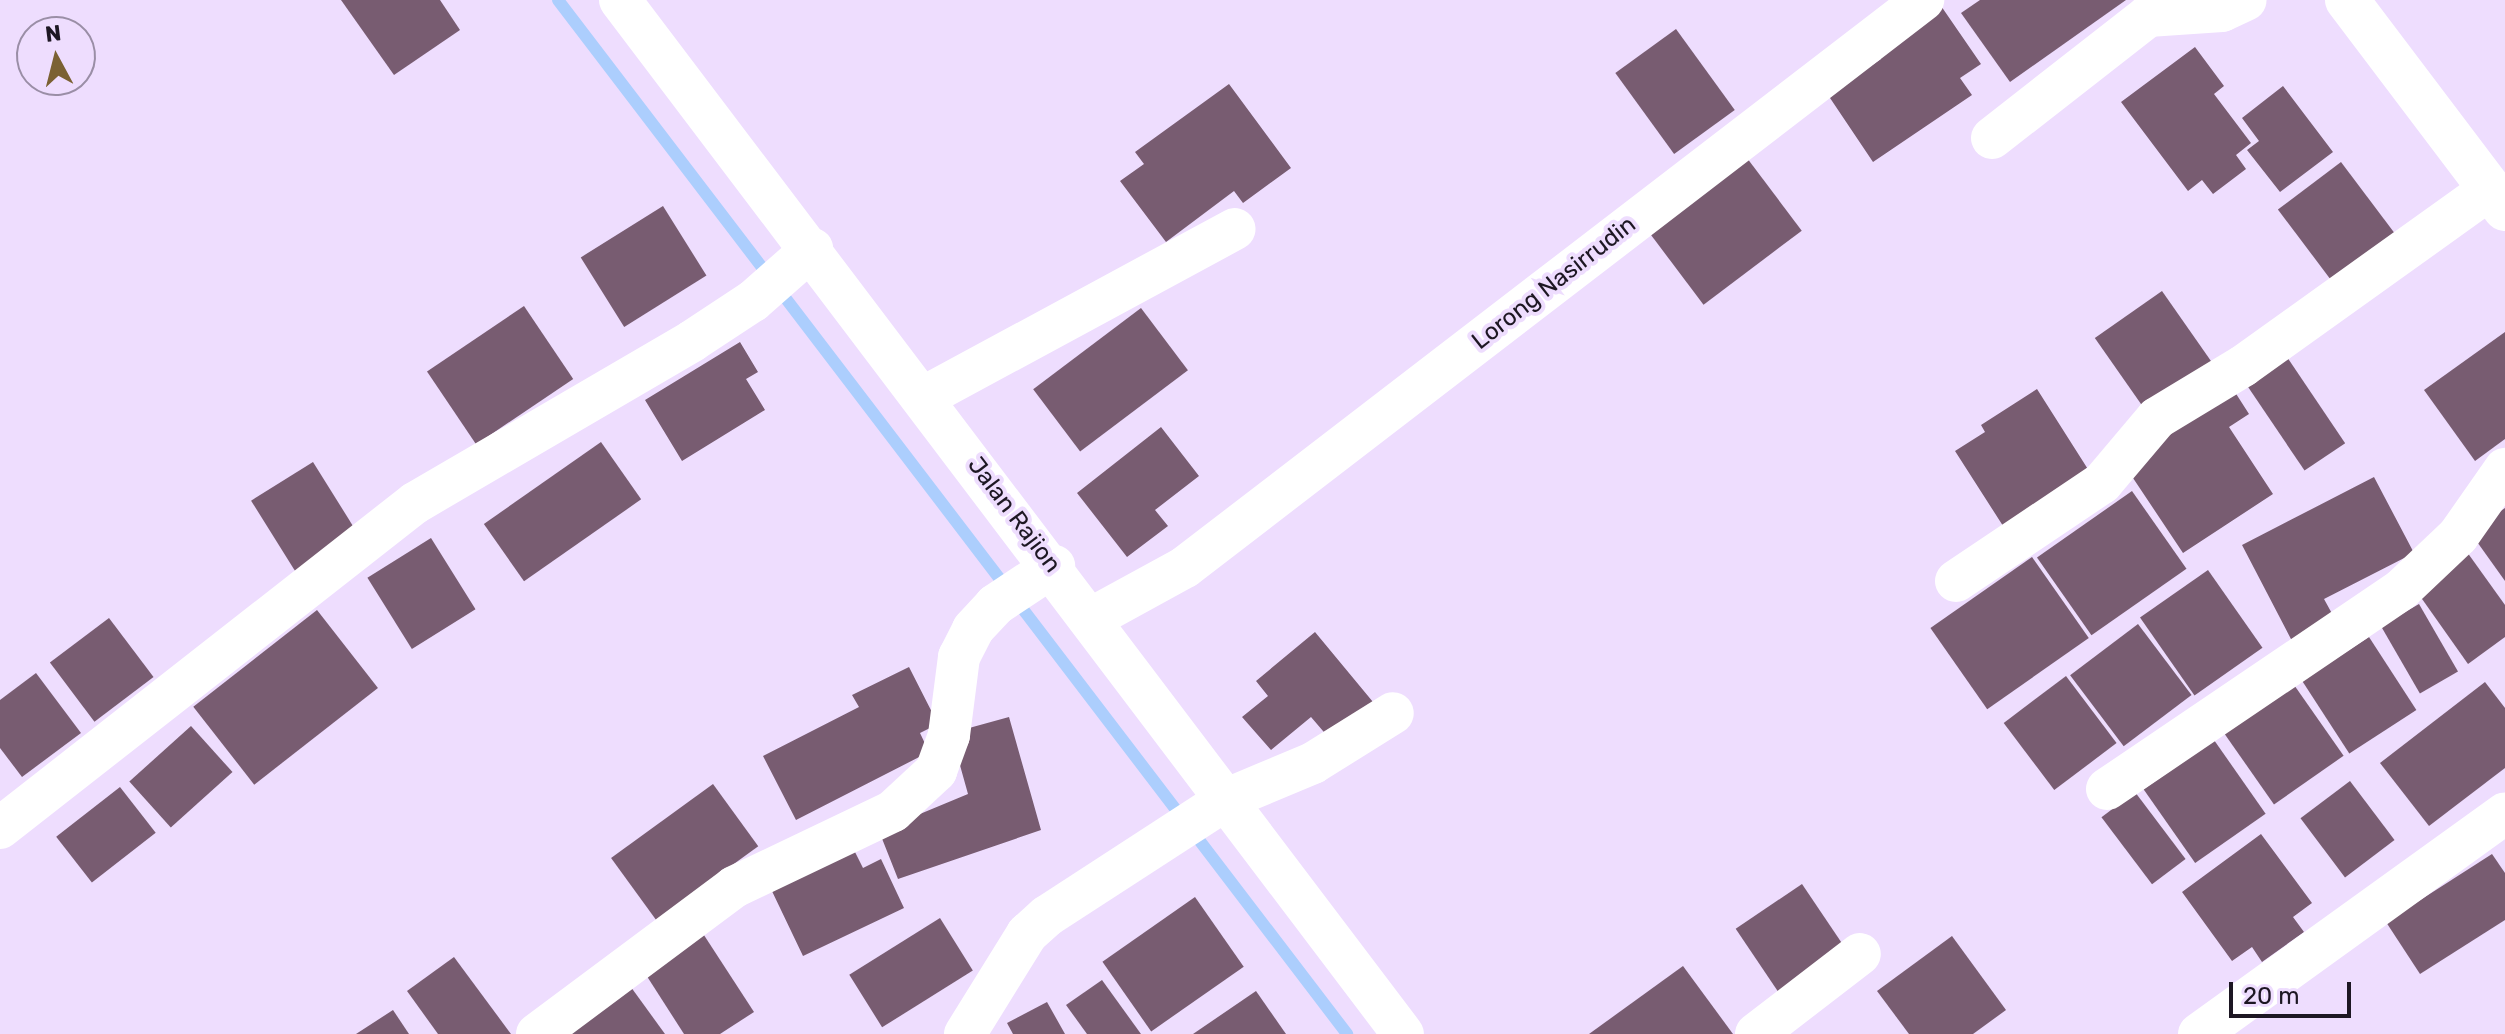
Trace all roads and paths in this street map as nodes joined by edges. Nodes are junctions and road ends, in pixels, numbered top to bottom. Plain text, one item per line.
1 (620, 0) edge
2 (1923, 0) edge
3 (2246, 0) edge
4 (2347, 0) edge
5 (1992, 138) dead end
6 (2497, 199) edge
7 (1235, 229) dead end
8 (803, 257) junction
9 (924, 397) junction
10 (2505, 469) edge
11 (1046, 570) junction
12 (1956, 581) dead end
13 (1092, 618) junction
14 (1393, 713) dead end
15 (2107, 789) dead end
16 (1218, 805) junction
17 (2505, 813) edge
18 (0, 828) edge
19 (1860, 954) dead end
20 (1385, 1028) edge
21 (537, 1034) edge
22 (965, 1034) edge
23 (1756, 1034) edge
24 (2199, 1034) edge

1 - 8 street, Jalan Rajion
2 - 13 street, Lorong Nasirrudin
3 - 5 street
4 - 6 main road
6 - 12 street
7 - 9 street
8 - 9 street, Jalan Rajion
8 - 18 street
9 - 11 street, Jalan Rajion
10 - 15 street
11 - 13 street, Jalan Rajion
11 - 21 street
13 - 16 street, Jalan Rajion
14 - 16 street
16 - 20 street, Jalan Rajion
16 - 22 street
17 - 24 street
19 - 23 street

